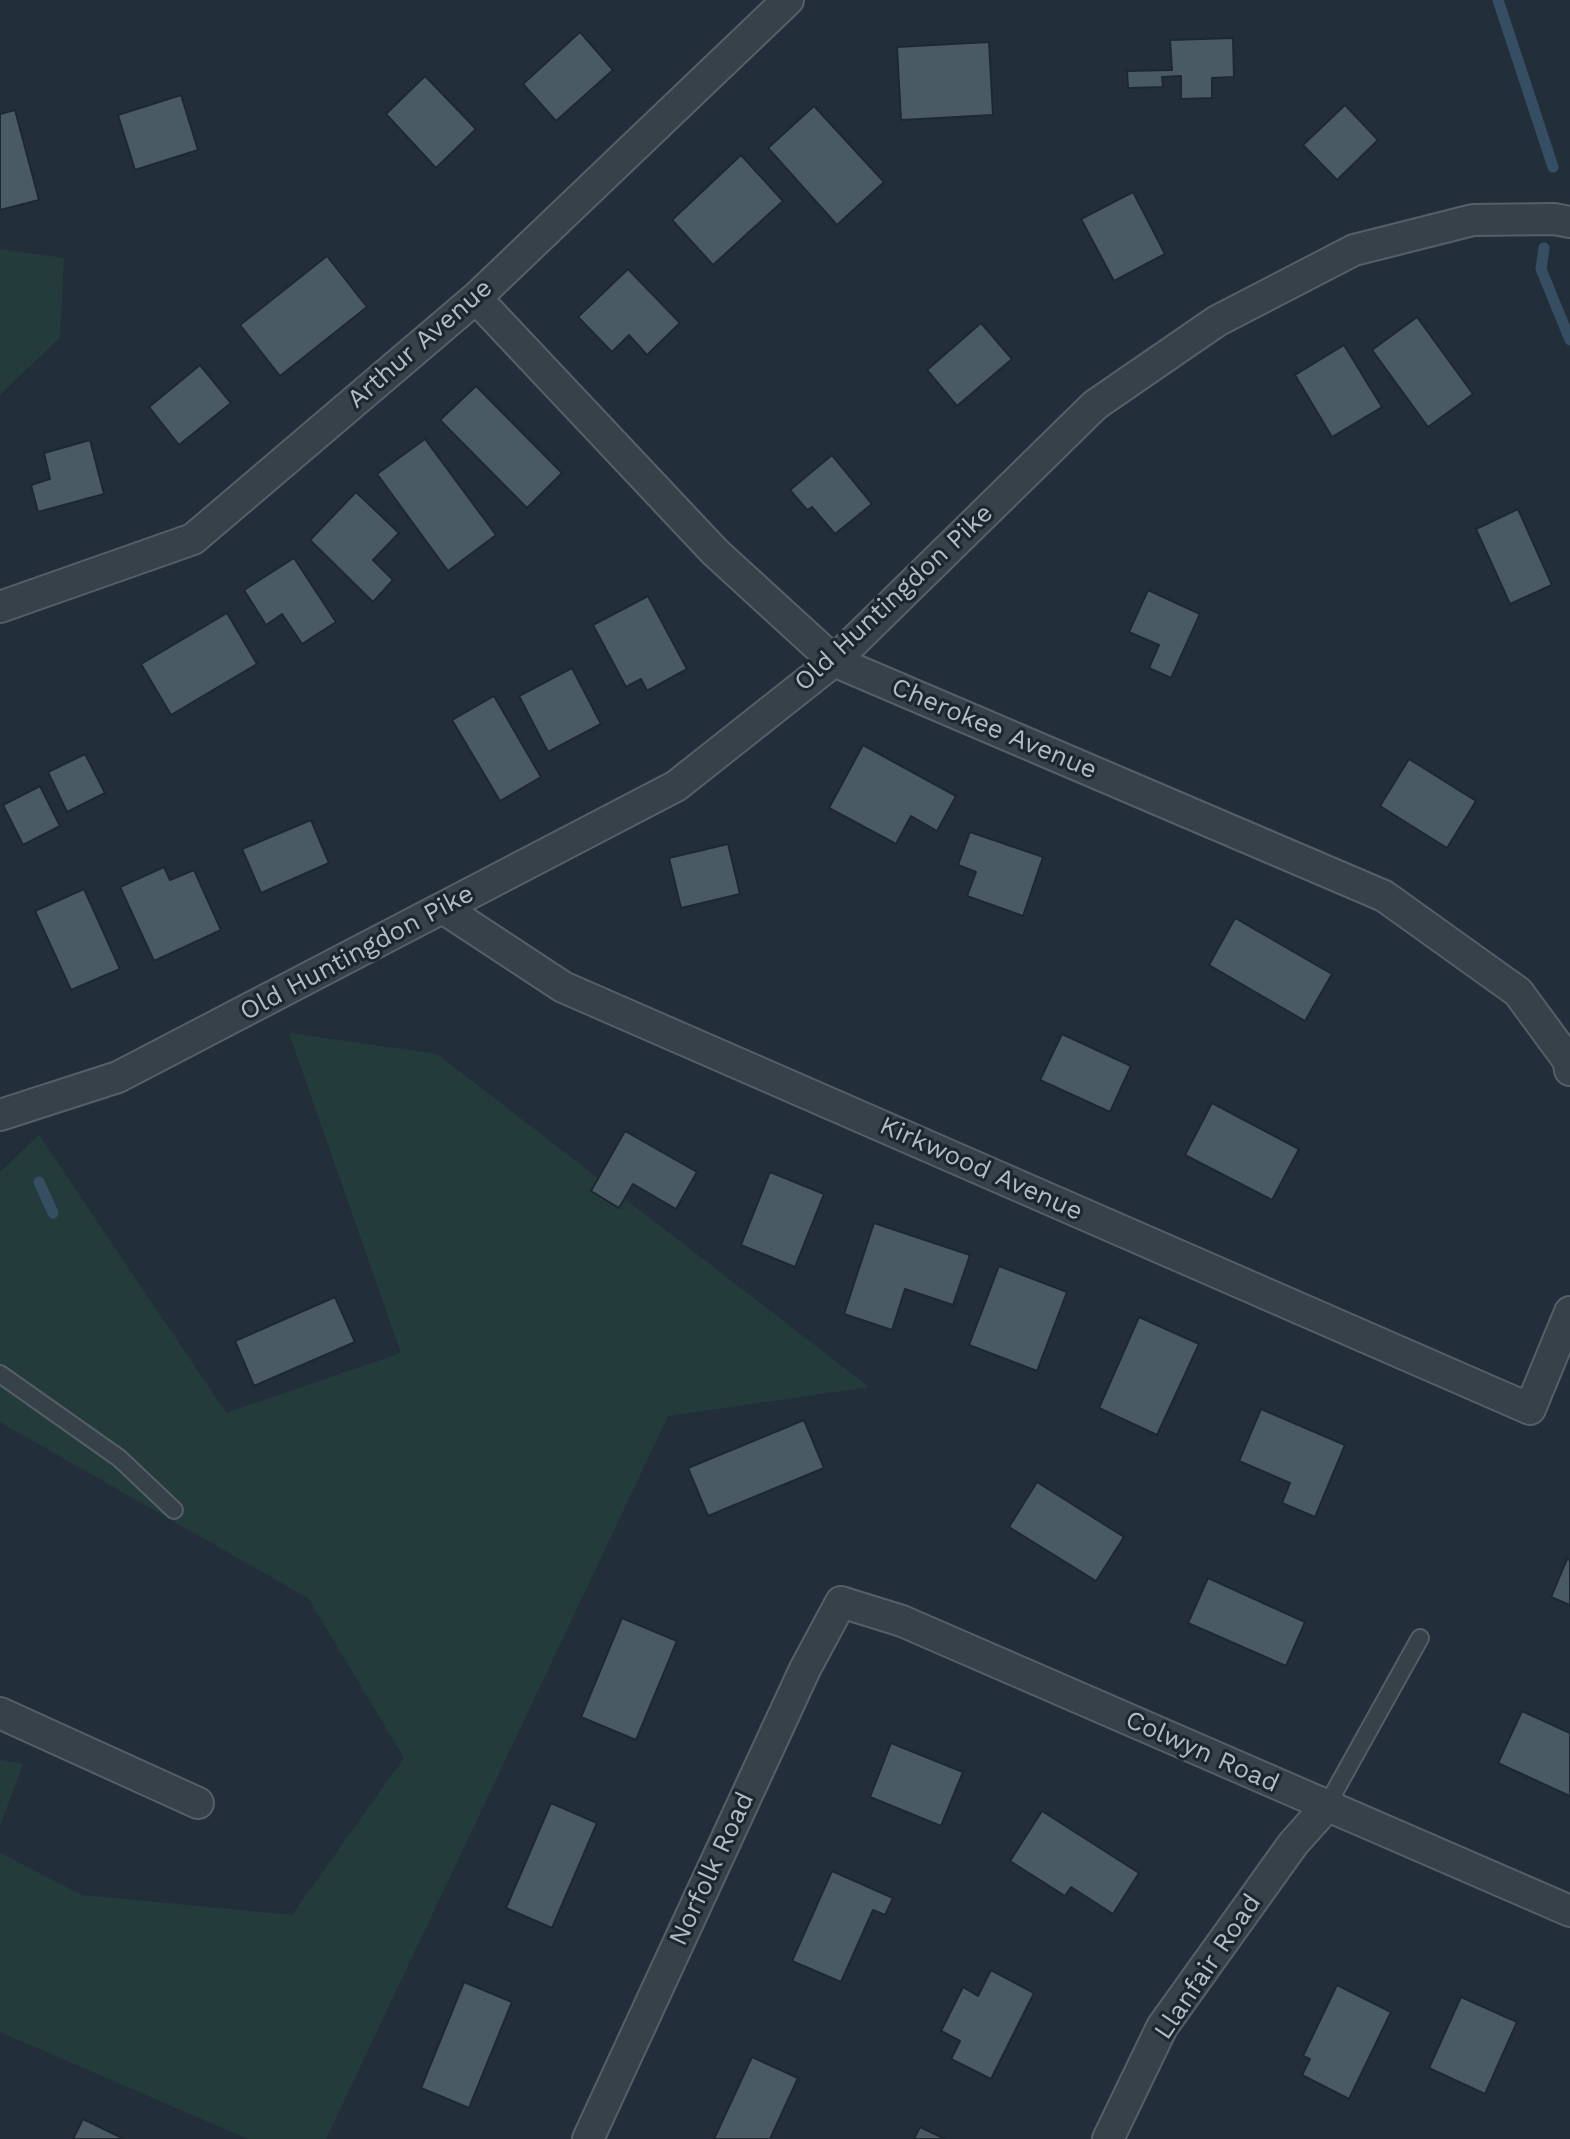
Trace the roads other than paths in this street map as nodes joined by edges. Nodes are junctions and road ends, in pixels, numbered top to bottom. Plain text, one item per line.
1 (788, 0) edge
2 (1570, 222) edge
3 (476, 298) junction
4 (0, 607) edge
5 (834, 661) junction
6 (443, 908) junction
7 (1570, 1070) edge
8 (0, 1115) edge
9 (1570, 1312) edge
10 (0, 1374) edge
11 (174, 1510) dead end
12 (841, 1602) joint
13 (1420, 1638) dead end
14 (0, 1713) edge
15 (198, 1803) dead end
16 (1326, 1807) junction
17 (1566, 1909) edge
18 (588, 2139) edge
19 (1108, 2139) edge

1 - 3 street, Arthur Avenue
2 - 5 street, Old Huntingdon Pike
3 - 4 street, Arthur Avenue
3 - 5 street, Cherokee Avenue
5 - 6 street, Old Huntingdon Pike
5 - 7 street, Cherokee Avenue
6 - 8 street, Old Huntingdon Pike
6 - 9 street, Kirkwood Avenue
10 - 11 lane
12 - 16 street, Colwyn Road
12 - 18 street, Norfolk Road
13 - 16 lane
14 - 15 street
16 - 17 street, Colwyn Road
16 - 19 street, Llanfair Road

